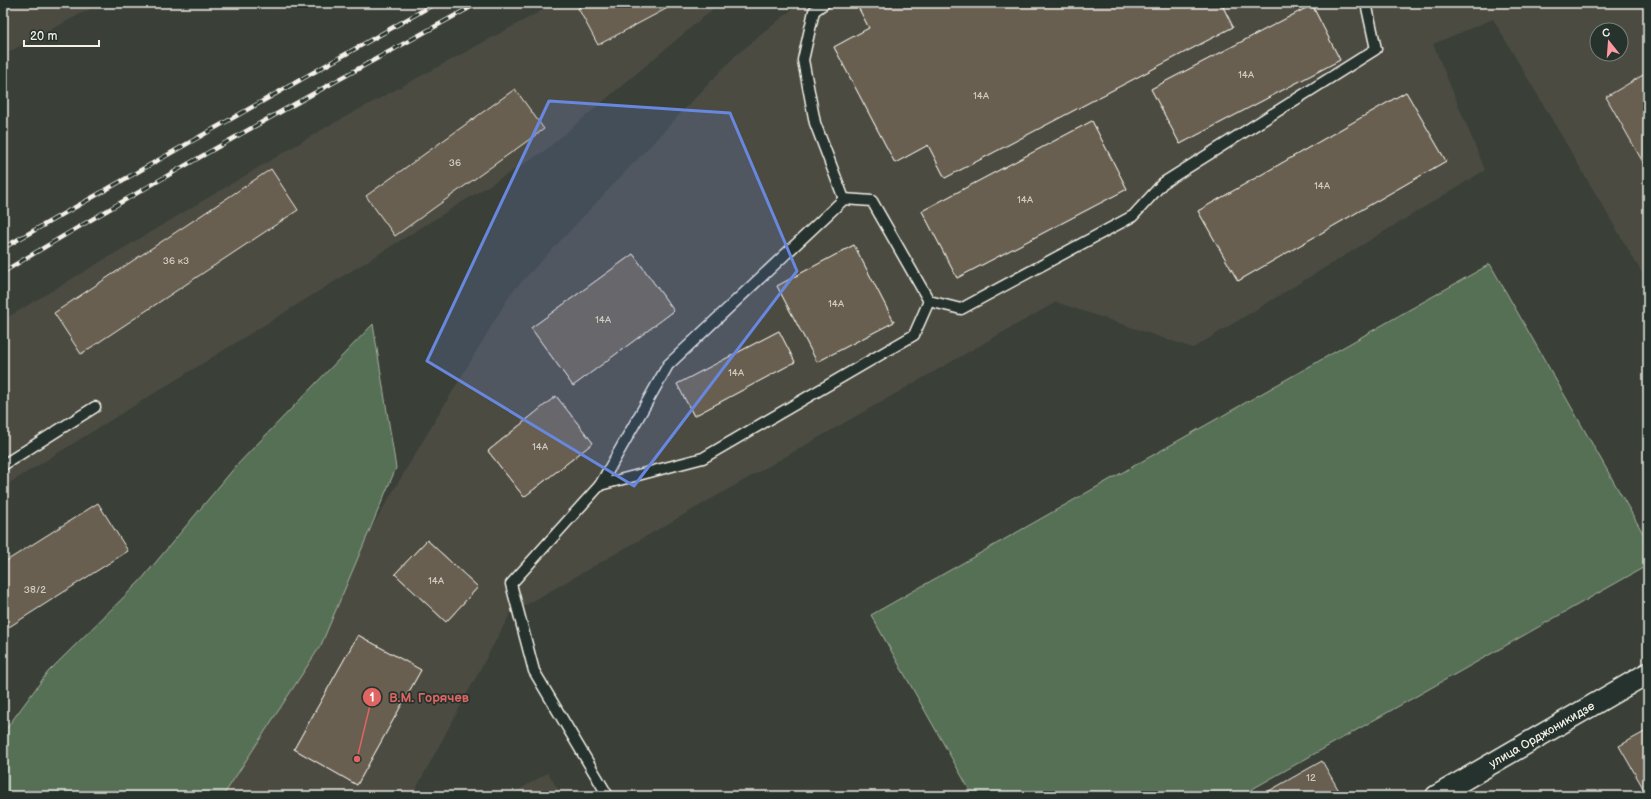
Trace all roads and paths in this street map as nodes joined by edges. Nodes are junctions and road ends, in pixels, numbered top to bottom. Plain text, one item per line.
1 (826, 3) edge
2 (1366, 3) edge
3 (844, 199) junction
4 (929, 301) junction
5 (95, 407) dead end
6 (3, 465) edge
7 (600, 485) junction
8 (1648, 673) edge
9 (608, 796) edge
10 (1436, 796) edge

1 - 3 lane
2 - 4 lane
3 - 4 lane
3 - 7 lane
4 - 7 lane
5 - 6 lane
7 - 9 lane
8 - 10 street, улица Орджоникидзе

